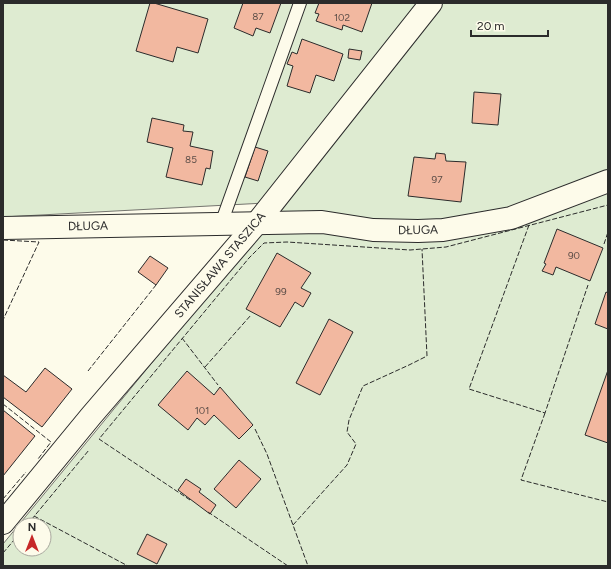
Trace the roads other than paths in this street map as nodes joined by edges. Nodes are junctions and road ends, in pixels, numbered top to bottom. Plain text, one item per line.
1 (300, 3) edge
2 (431, 3) edge
3 (608, 181) edge
4 (221, 224) junction
5 (256, 224) junction
6 (3, 228) edge
7 (3, 523) edge

1 - 4 lane
2 - 5 street, STANISŁAWA STASZICA
3 - 5 street, DŁUGA
4 - 5 street, DŁUGA
4 - 6 street, DŁUGA
5 - 7 street, STANISŁAWA STASZICA

